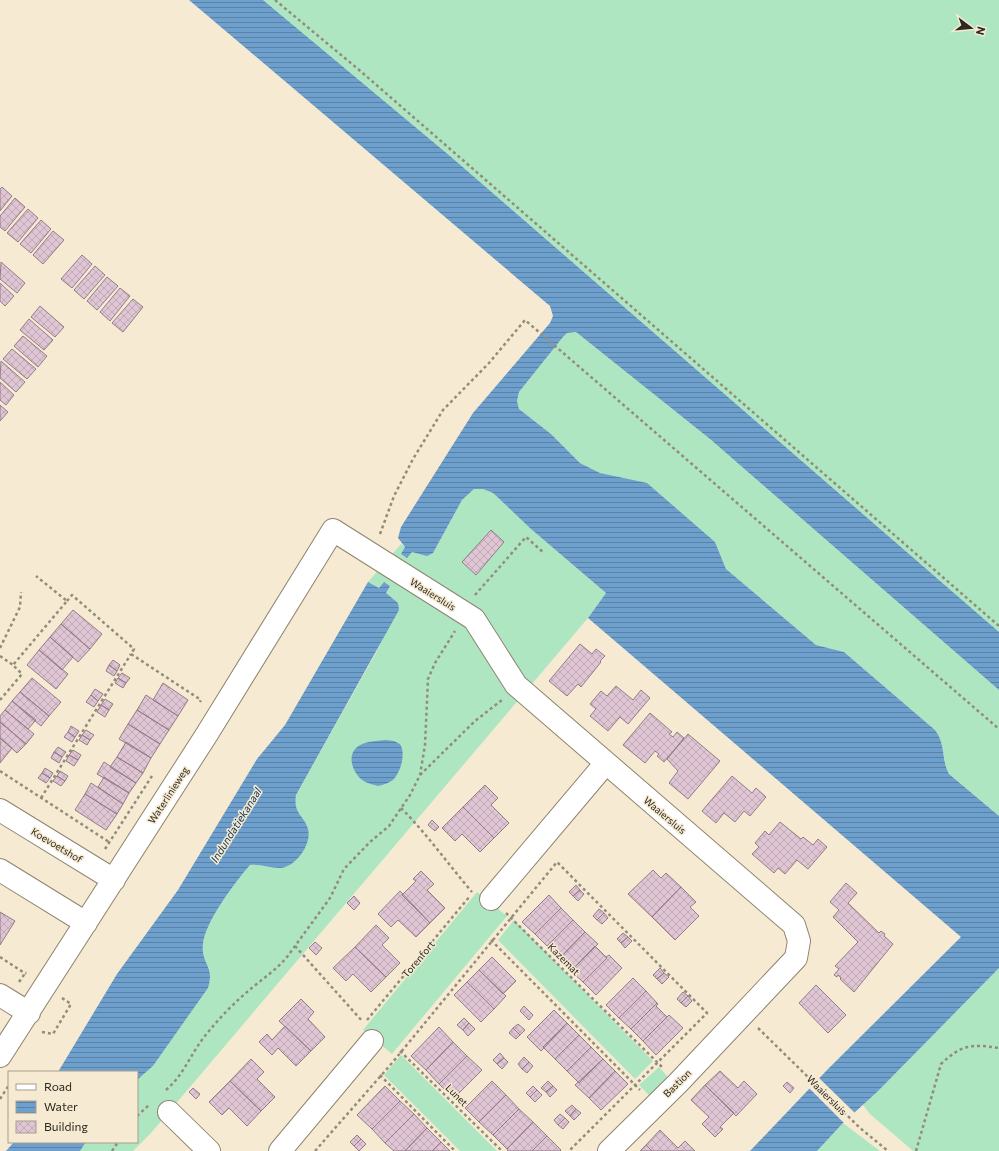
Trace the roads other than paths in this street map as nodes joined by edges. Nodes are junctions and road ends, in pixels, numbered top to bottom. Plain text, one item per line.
1 (333, 530) joint
2 (605, 764) junction
3 (0, 810) edge
4 (0, 870) edge
5 (114, 880) junction
6 (482, 896) road end
7 (86, 923) junction
8 (4, 997) edge
9 (28, 1013) junction
10 (744, 1014) joint
11 (368, 1032) road end
12 (0, 1056) edge
13 (161, 1103) road end
14 (209, 1151) edge
15 (280, 1151) edge
16 (609, 1151) edge

1 - 2 street, Waaiersluis
1 - 5 street, Waterlinieweg
2 - 6 street
2 - 10 street, Waaiersluis
3 - 5 street, Koevoetshof
4 - 7 street
5 - 7 street, Waterlinieweg
7 - 9 street, Waterlinieweg
8 - 9 street
9 - 12 street, Waterlinieweg
10 - 16 street, Bastion
11 - 15 street
13 - 14 street

